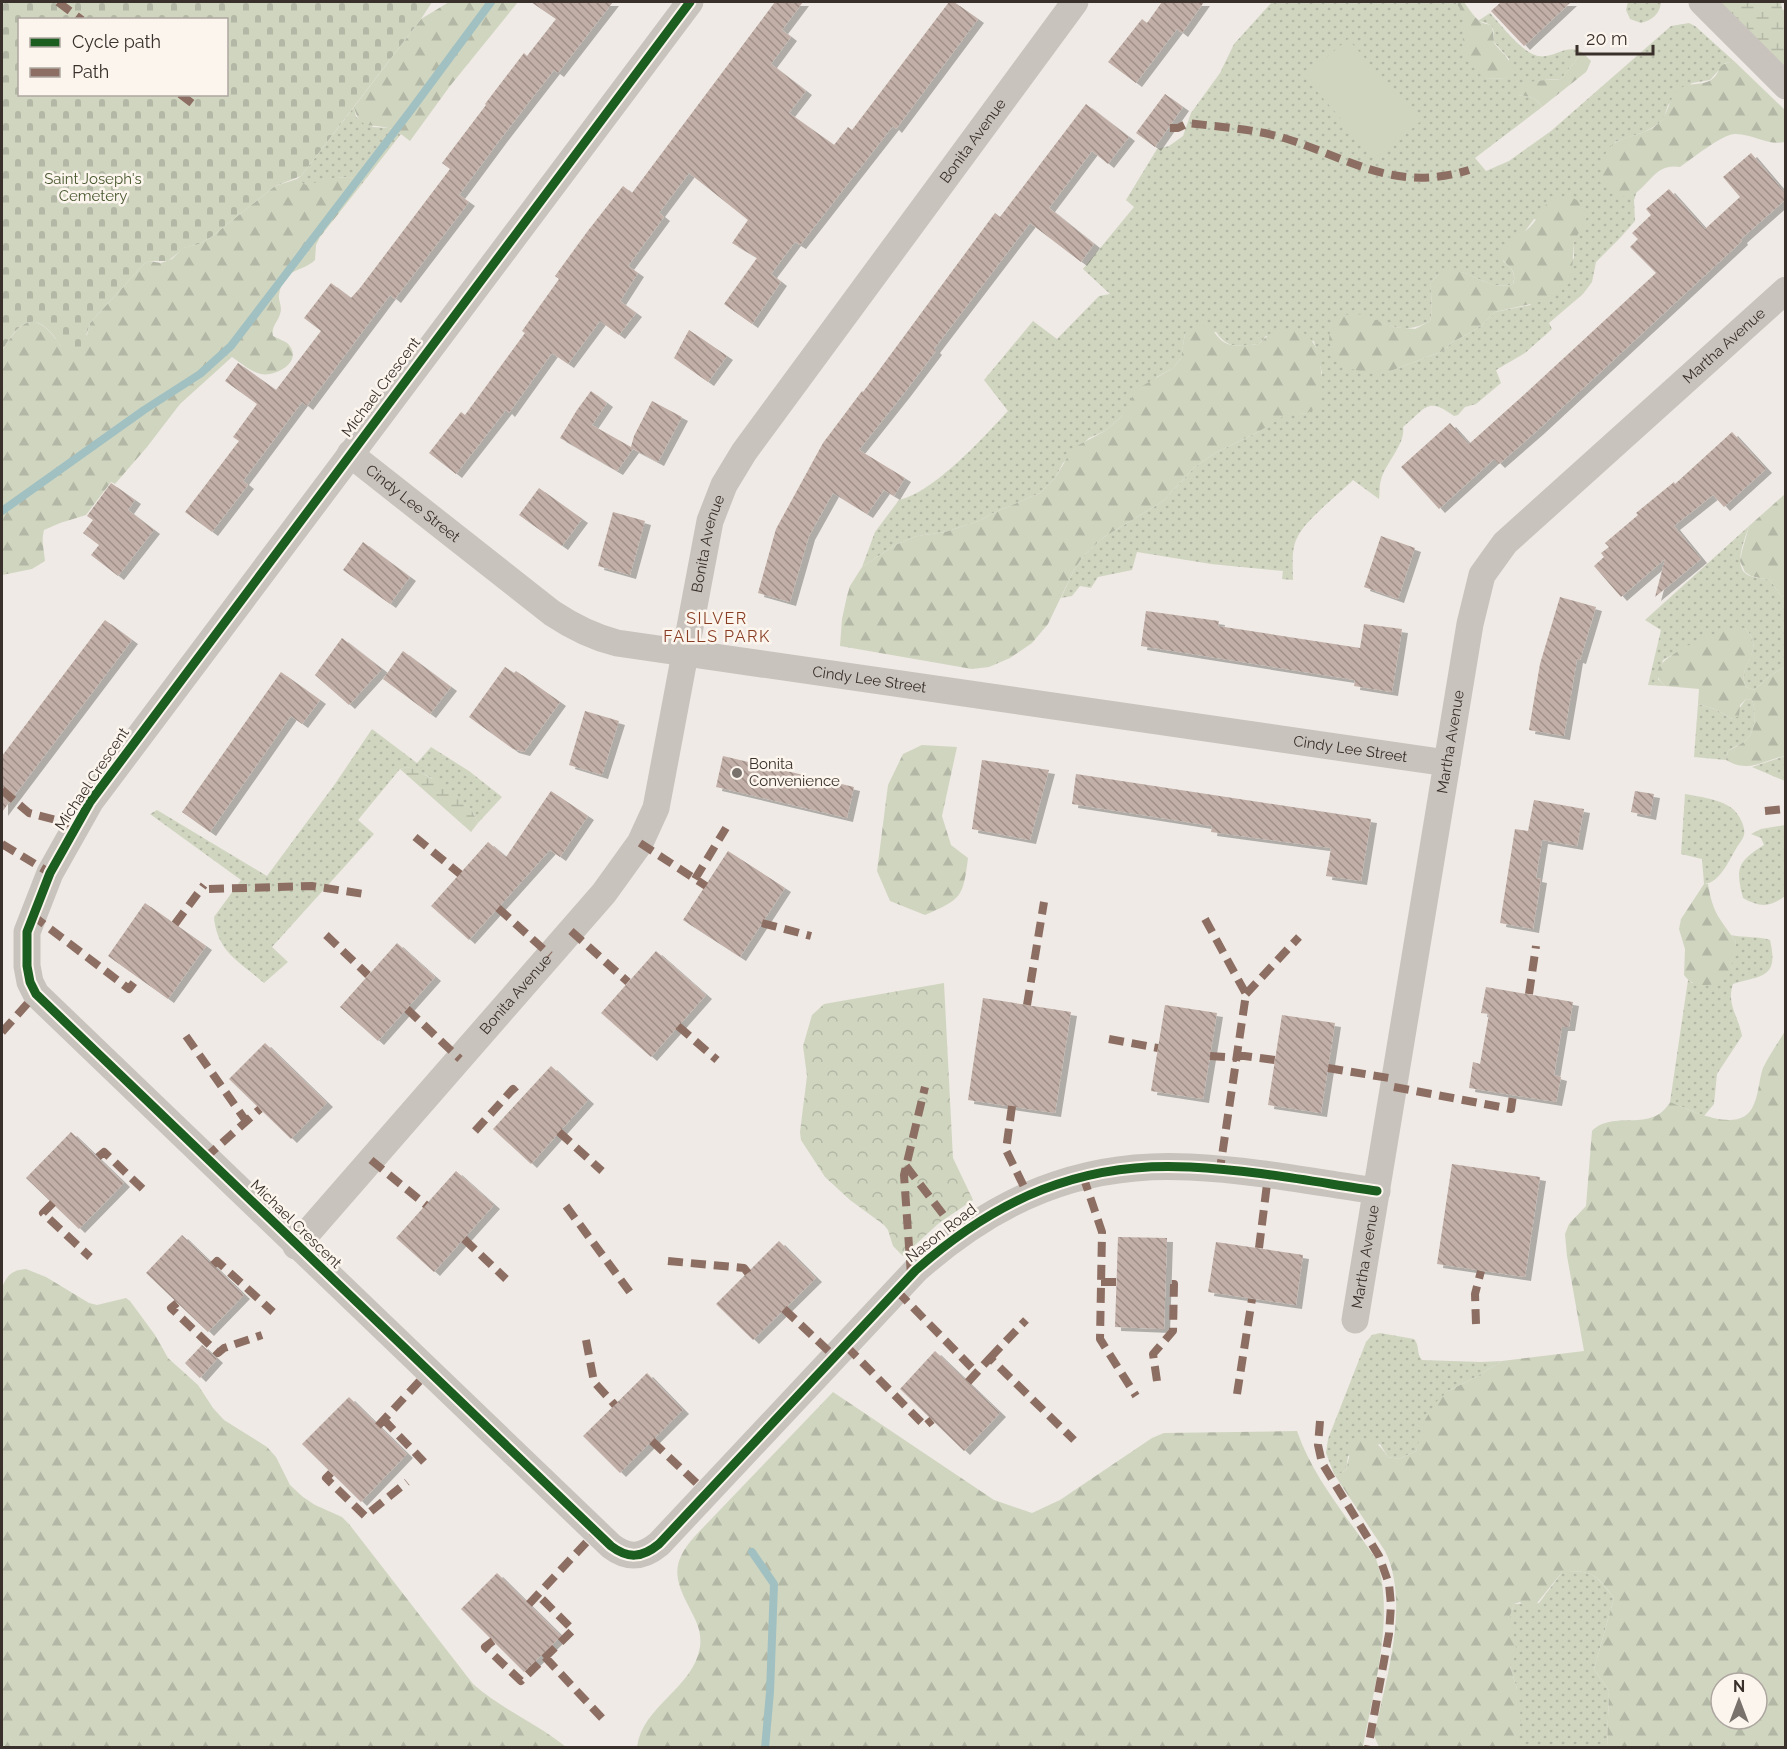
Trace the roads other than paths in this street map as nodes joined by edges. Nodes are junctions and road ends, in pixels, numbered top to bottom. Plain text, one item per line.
1 (690, 2) edge
2 (1075, 2) edge
3 (1702, 2) edge
4 (1785, 86) edge
5 (1785, 290) edge
6 (350, 454) junction
7 (684, 653) junction
8 (1447, 763) junction
9 (1377, 1191) junction
10 (296, 1246) junction
11 (1355, 1320) dead end
12 (634, 1556) joint

1 - 6 street, Michael Crescent
2 - 7 street, Bonita Avenue
3 - 4 street
5 - 8 street, Martha Avenue
6 - 7 street, Cindy Lee Street
6 - 10 street, Michael Crescent
7 - 8 street, Cindy Lee Street
7 - 10 street, Bonita Avenue
8 - 9 street, Martha Avenue
9 - 11 street, Martha Avenue
9 - 12 street, Nason Road
10 - 12 street, Michael Crescent

